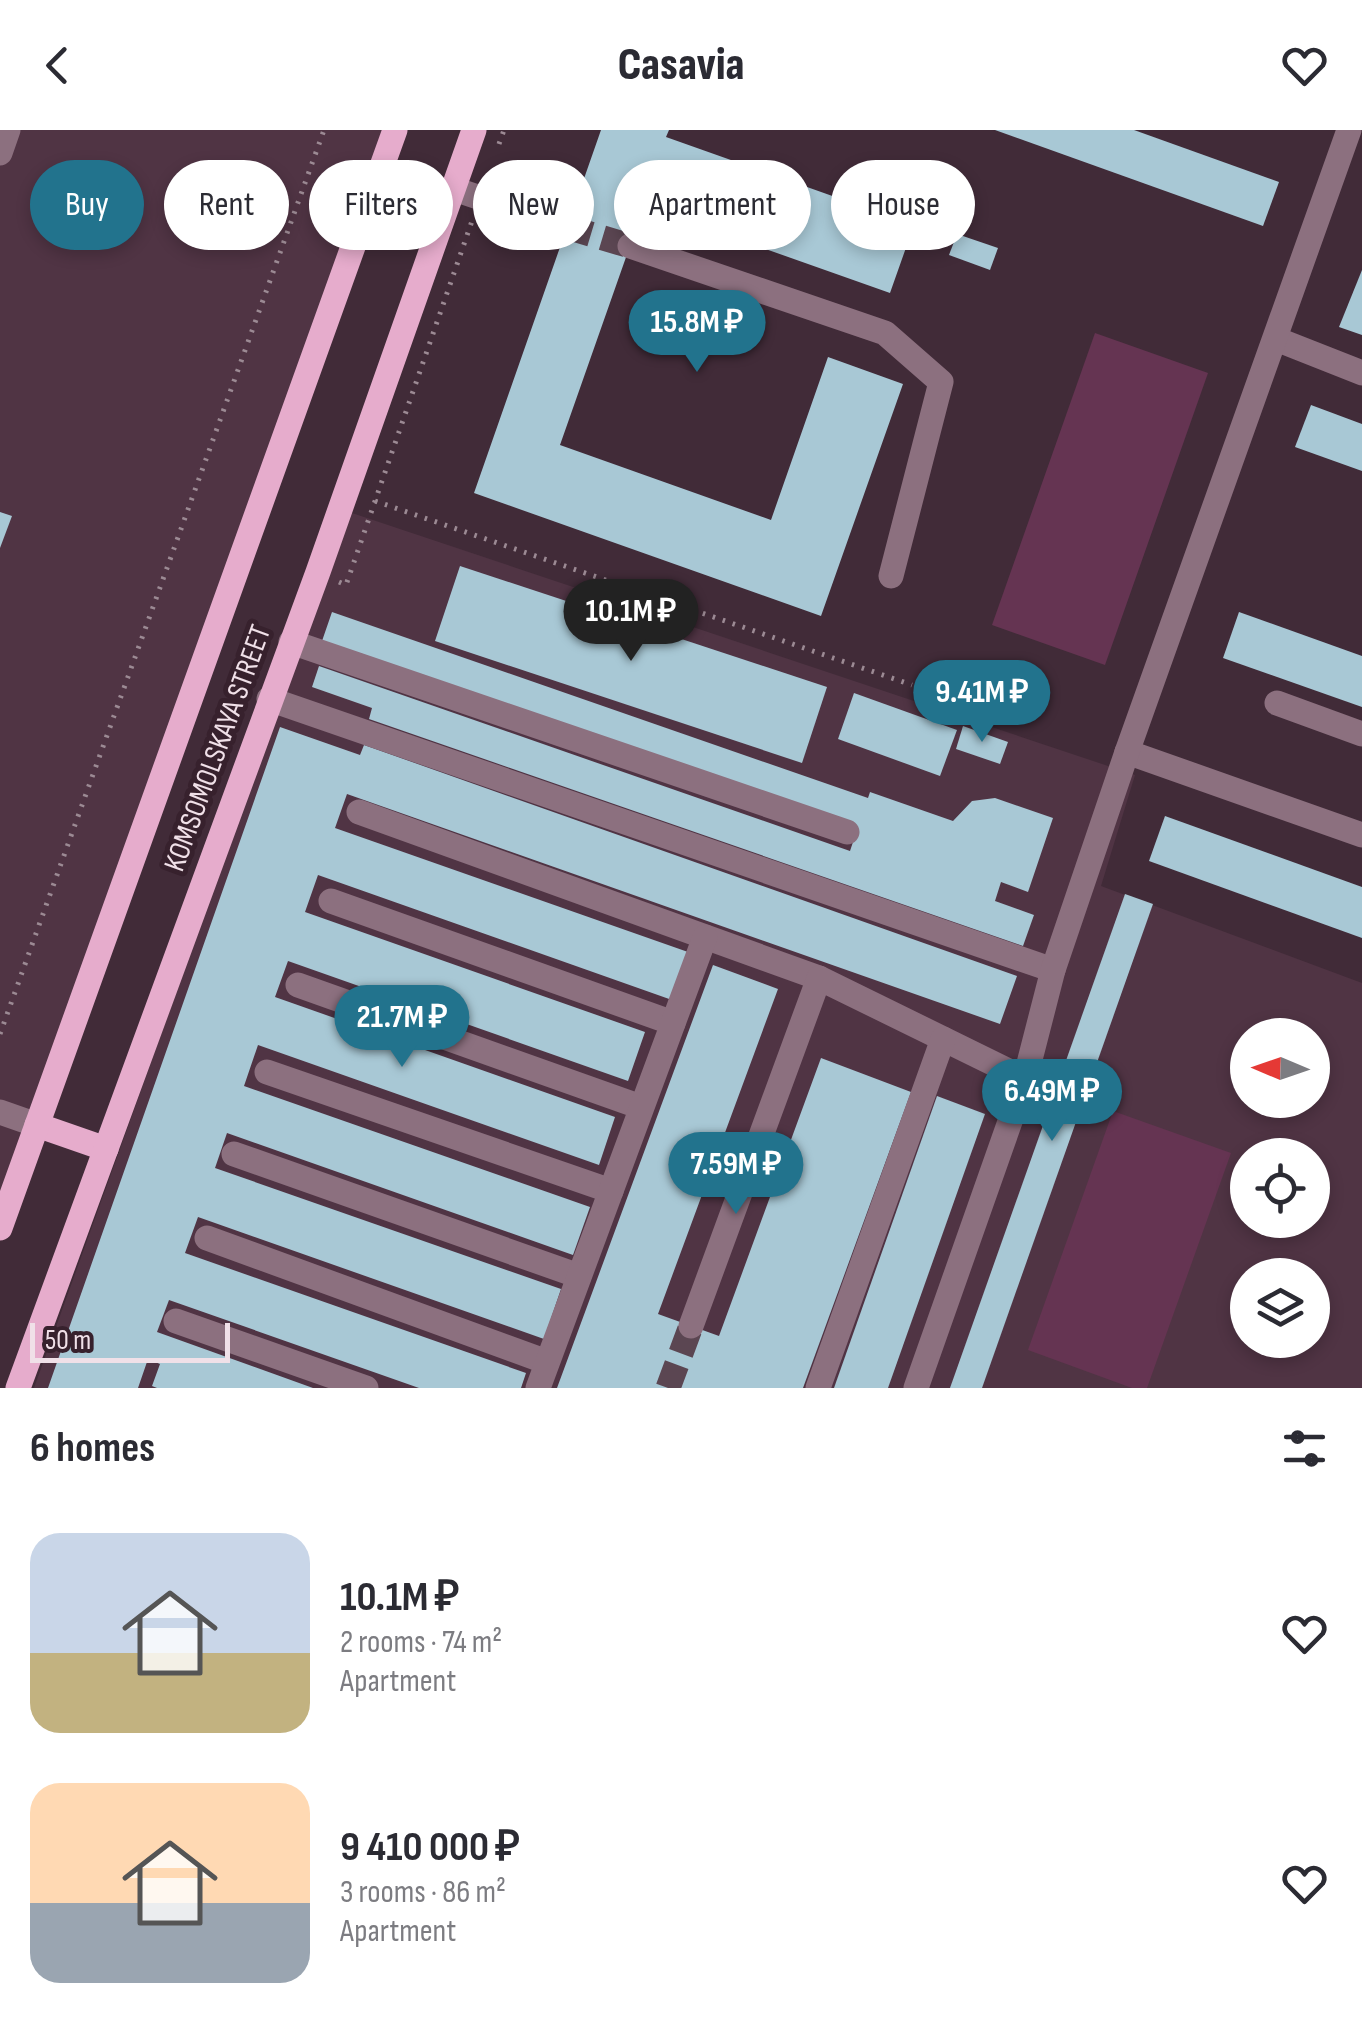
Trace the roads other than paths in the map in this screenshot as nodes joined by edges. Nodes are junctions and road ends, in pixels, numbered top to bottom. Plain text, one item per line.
1 (8, 130) edge
2 (395, 130) edge
3 (474, 130) edge
4 (1349, 130) edge
5 (0, 153) edge
6 (454, 188) junction
7 (473, 195) edge
8 (642, 250) tunnel mouth
9 (1276, 339) junction
10 (1362, 373) edge
11 (891, 576) dead end
12 (291, 642) junction
13 (269, 700) junction
14 (1278, 703) dead end
15 (1362, 734) edge
16 (1127, 752) junction
17 (359, 812) dead end
18 (847, 832) dead end
19 (1362, 835) edge
20 (331, 902) dead end
21 (705, 936) junction
22 (1053, 970) junction
23 (819, 978) junction
24 (298, 985) dead end
25 (673, 1023) junction
26 (943, 1039) junction
27 (267, 1072) dead end
28 (1024, 1079) junction
29 (642, 1108) junction
30 (0, 1112) edge
31 (37, 1124) junction
32 (106, 1148) junction
33 (234, 1154) dead end
34 (611, 1191) junction
35 (0, 1228) edge
36 (207, 1238) dead end
37 (579, 1276) junction
38 (176, 1322) dead end
39 (691, 1326) tunnel mouth
40 (547, 1362) junction
41 (18, 1388) edge
42 (366, 1388) edge
43 (538, 1388) edge
44 (818, 1388) edge
45 (916, 1388) edge

1 - 5 lane
2 - 31 main road, KOMSOMOLSKAYA STREET
3 - 6 main road, KOMSOMOLSKAYA STREET
4 - 9 lane
6 - 7 lane
6 - 12 main road, KOMSOMOLSKAYA STREET
8 - 11 lane
9 - 10 lane
9 - 16 lane
12 - 13 main road, KOMSOMOLSKAYA STREET
12 - 18 lane
13 - 22 lane
13 - 32 main road, KOMSOMOLSKAYA STREET
14 - 15 lane
16 - 19 lane
16 - 22 lane
17 - 21 lane
20 - 25 lane
21 - 23 lane
21 - 25 lane
22 - 28 lane
23 - 26 lane
23 - 39 lane
24 - 29 lane
25 - 29 lane
26 - 28 lane
26 - 44 lane
27 - 34 lane
28 - 45 lane
29 - 34 lane
30 - 31 lane
31 - 32 main road
31 - 35 main road, KOMSOMOLSKAYA STREET
32 - 41 main road, KOMSOMOLSKAYA STREET
33 - 37 lane
34 - 37 lane
36 - 40 lane
37 - 40 lane
38 - 42 lane
40 - 43 lane

